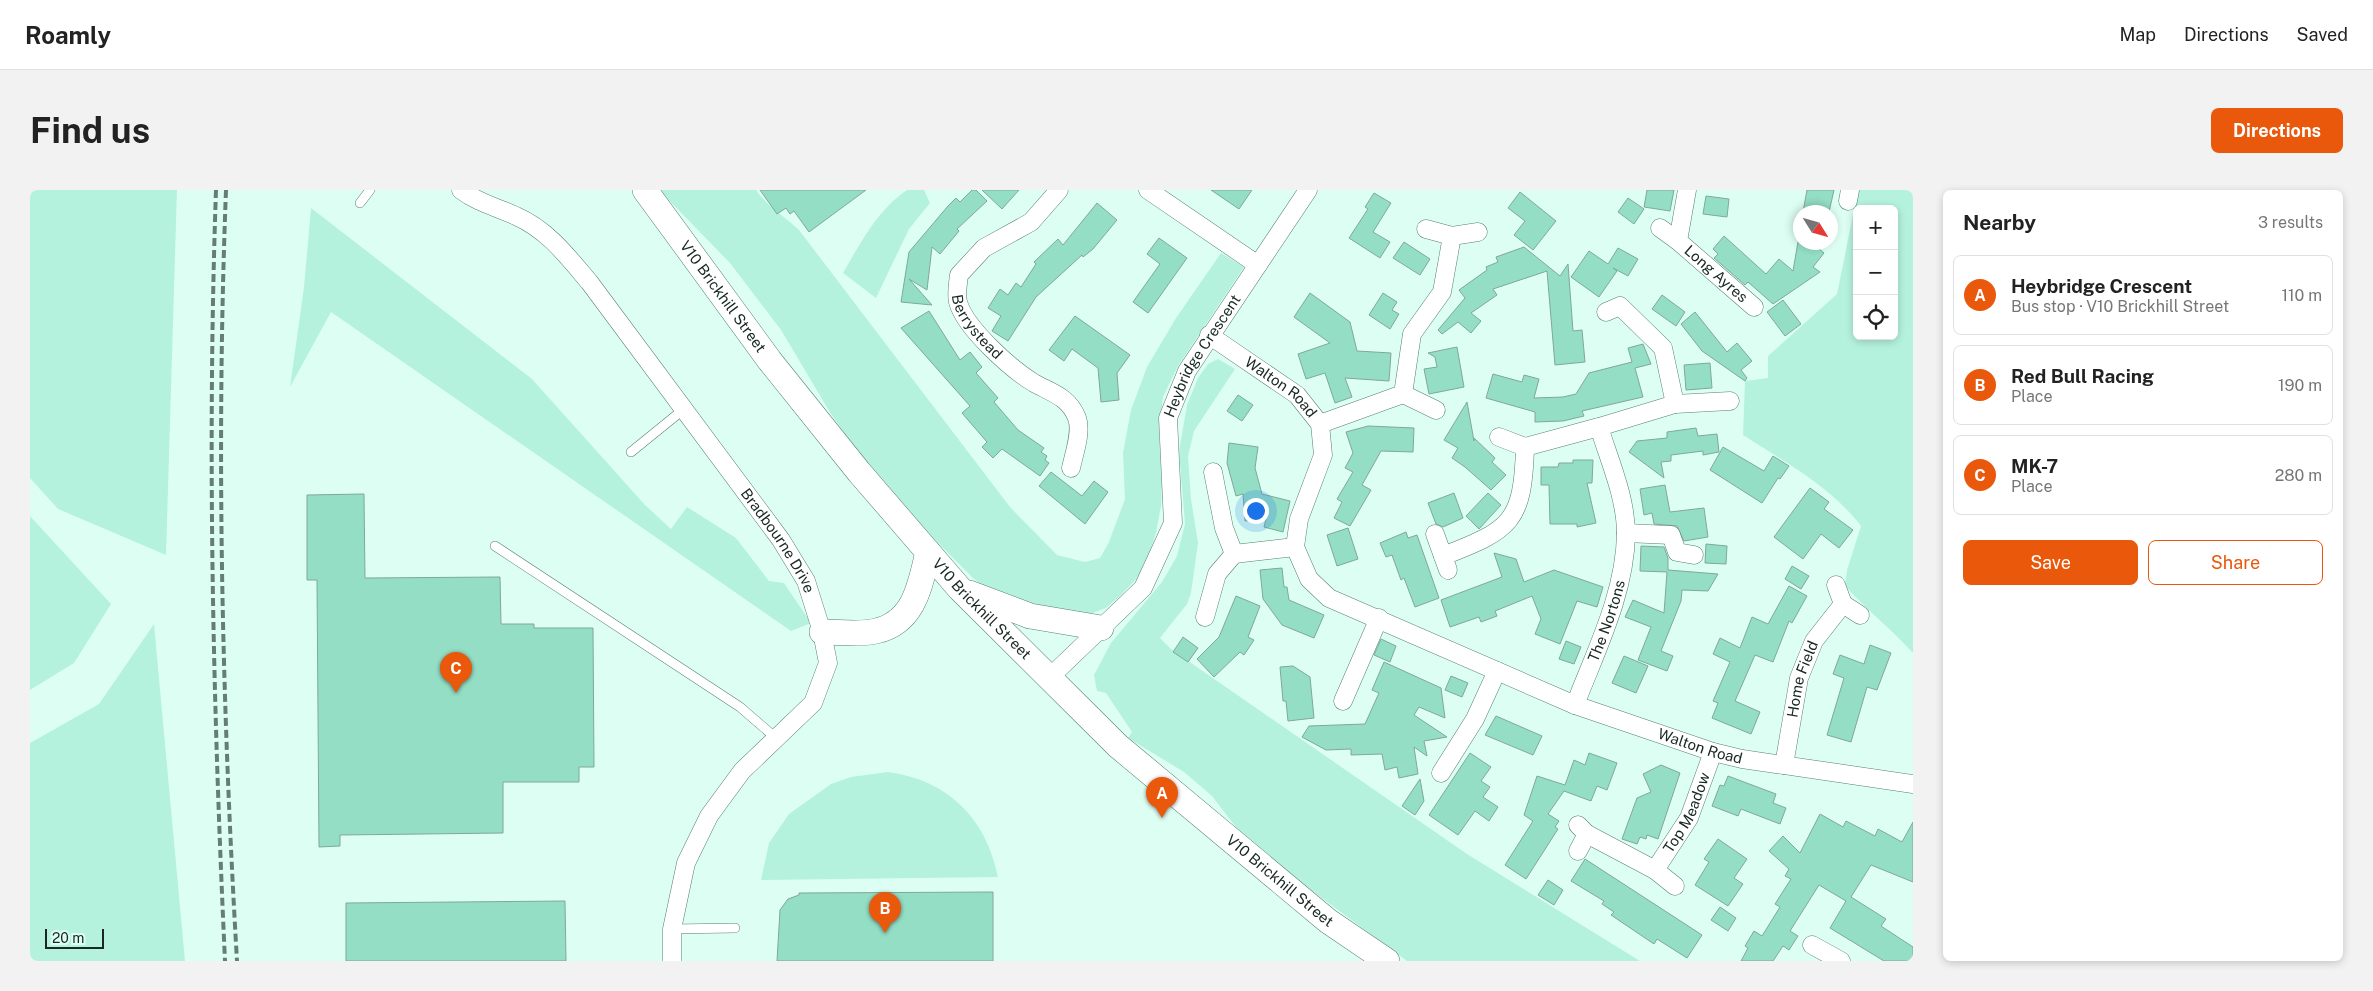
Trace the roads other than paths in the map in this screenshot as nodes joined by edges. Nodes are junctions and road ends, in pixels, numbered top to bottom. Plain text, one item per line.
1 (370, 190) edge
2 (460, 190) edge
3 (645, 190) edge
4 (1059, 190) edge
5 (1148, 190) edge
6 (1308, 190) edge
7 (1687, 190) edge
8 (360, 203) dead end
9 (1660, 228) dead end
10 (1426, 229) dead end
11 (1478, 232) dead end
12 (1452, 236) junction
13 (1678, 241) junction
14 (1258, 265) junction
15 (1754, 307) dead end
16 (1613, 309) dead end
17 (1209, 335) junction
18 (1402, 394) junction
19 (1730, 401) dead end
20 (1674, 404) junction
21 (684, 409) junction
22 (1436, 410) dead end
23 (1320, 424) junction
24 (1599, 427) junction
25 (1499, 438) dead end
26 (1524, 447) junction
27 (630, 452) dead end
28 (1072, 468) dead end
29 (1213, 472) dead end
30 (1626, 533) junction
31 (1435, 534) dead end
32 (495, 546) dead end
33 (1295, 547) junction
34 (928, 552) junction
35 (1234, 554) junction
36 (1694, 555) dead end
37 (1836, 585) dead end
38 (960, 589) junction
39 (1843, 604) junction
40 (1860, 615) dead end
41 (1205, 617) dead end
42 (1379, 618) junction
43 (1101, 628) junction
44 (822, 632) junction
45 (1497, 671) junction
46 (1049, 678) junction
47 (1343, 702) dead end
48 (1574, 704) junction
49 (777, 738) junction
50 (1713, 752) junction
51 (1784, 765) junction
52 (1441, 773) dead end
53 (1913, 784) edge
54 (1578, 851) dead end
55 (1655, 870) junction
56 (1675, 886) dead end
57 (672, 928) junction
58 (735, 928) dead end
59 (1812, 945) dead end
60 (672, 961) edge
61 (1387, 961) edge
62 (1841, 961) edge

1 - 8 lane
2 - 21 street, Bradbourne Drive
3 - 34 street, V10 Brickhill Street
4 - 28 street, Berrystead
5 - 14 street
6 - 14 street, Heybridge Crescent
7 - 13 street, Long Ayres
9 - 13 street, Long Ayres
10 - 12 street
11 - 12 street
12 - 18 street
13 - 15 street, Long Ayres
14 - 17 street, Heybridge Crescent
16 - 20 street
17 - 23 street, Walton Road
17 - 43 street, Heybridge Crescent
18 - 22 street
18 - 23 street
19 - 20 street
20 - 24 street
21 - 27 lane
21 - 44 street, Bradbourne Drive
23 - 33 street, Walton Road
24 - 26 street
24 - 30 street, The Nortons
25 - 26 street
26 - 31 street
29 - 35 street
30 - 36 street
30 - 48 street, The Nortons
32 - 49 lane
33 - 35 street
33 - 42 street, Walton Road
34 - 38 street, V10 Brickhill Street
34 - 44 street
35 - 41 street
37 - 39 street
38 - 43 street
38 - 46 street, V10 Brickhill Street
39 - 40 street
39 - 51 street, Home Field
42 - 45 street, Walton Road
42 - 47 street
43 - 46 street, Heybridge Crescent
44 - 49 street, Bradbourne Drive
45 - 48 street, Walton Road
45 - 52 street
46 - 61 street, V10 Brickhill Street
48 - 50 street, Walton Road
49 - 57 street, Bradbourne Drive
50 - 51 street, Walton Road
50 - 55 street, Top Meadow
51 - 53 street, Walton Road
54 - 55 street, Top Meadow
55 - 56 street, Top Meadow
57 - 58 lane
57 - 60 street, Bradbourne Drive
59 - 62 street

